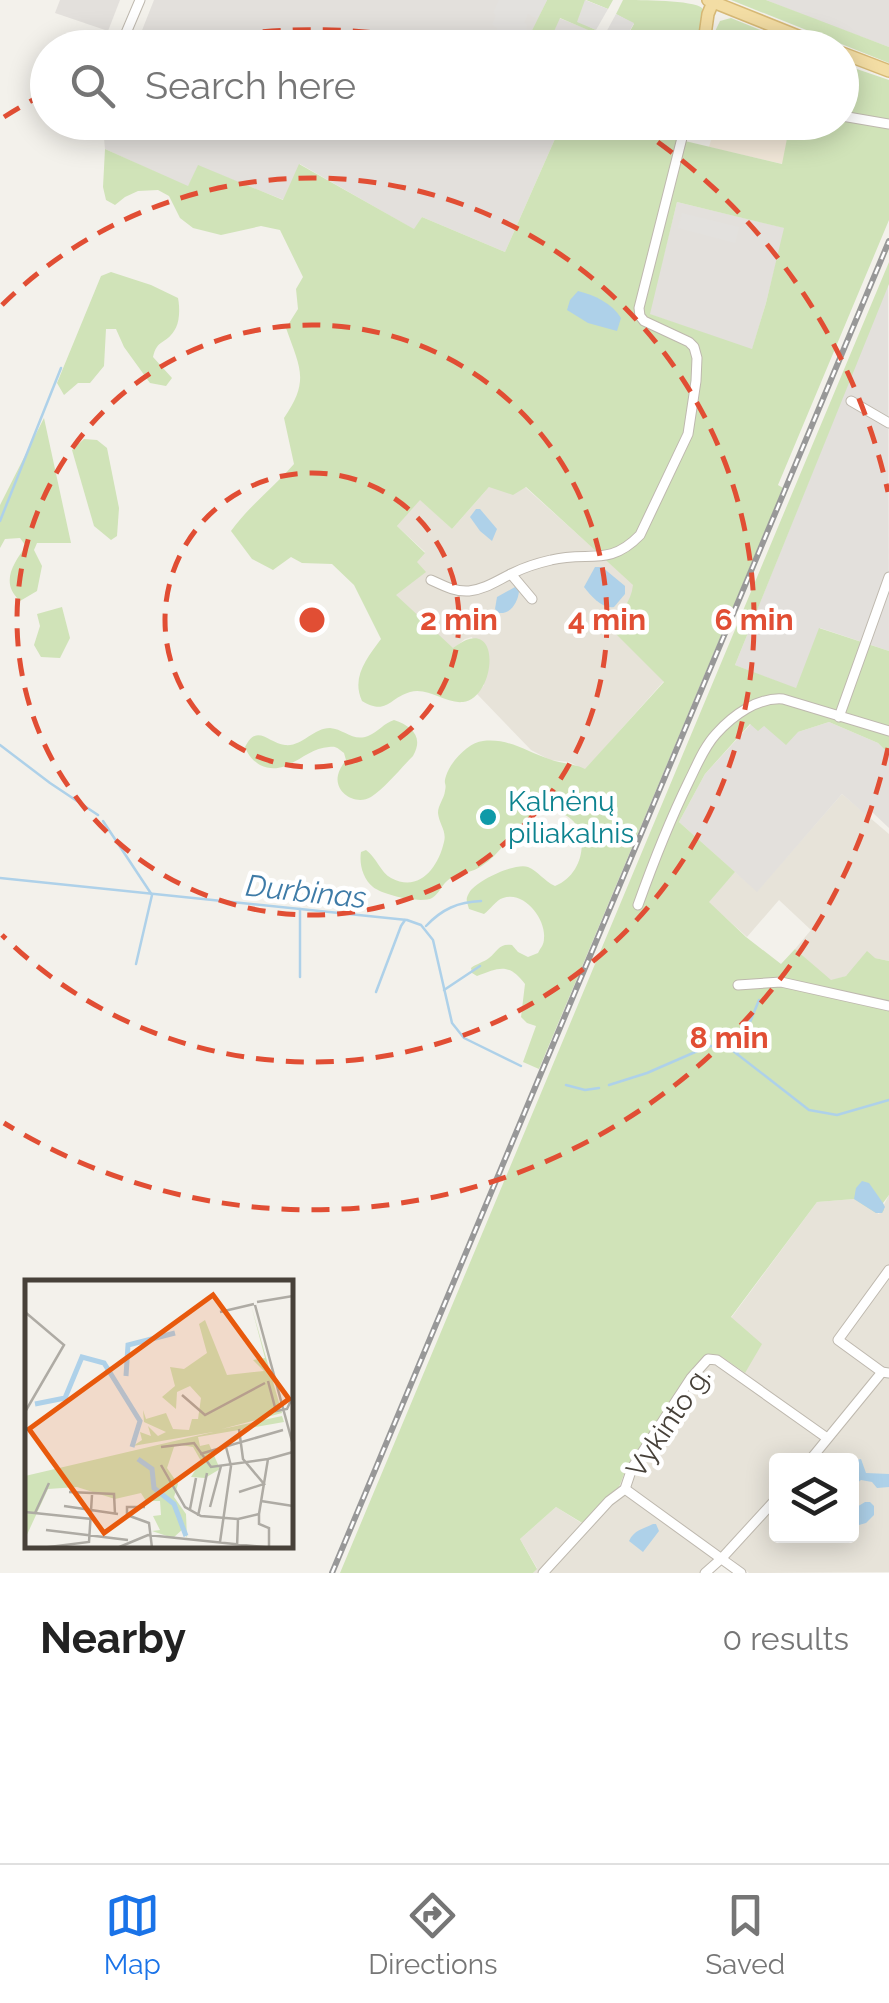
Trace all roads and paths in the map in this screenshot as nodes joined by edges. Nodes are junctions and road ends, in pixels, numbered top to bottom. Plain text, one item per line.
1 (140, 0) edge
2 (714, 3) edge
3 (127, 30) edge
4 (705, 30) edge
5 (782, 30) edge
6 (859, 60) edge
7 (889, 71) edge
8 (859, 119) edge
9 (889, 124) edge
10 (681, 140) edge
11 (851, 401) dead end
12 (889, 423) edge
13 (511, 574) junction
14 (889, 577) edge
15 (432, 580) dead end
16 (532, 599) dead end
17 (839, 718) junction
18 (889, 731) edge
19 (638, 905) dead end
20 (738, 985) dead end
21 (889, 1006) edge
22 (889, 1270) edge
23 (886, 1373) edge
24 (827, 1438) junction
25 (815, 1453) edge
26 (624, 1490) junction
27 (769, 1507) edge
28 (722, 1558) junction
29 (543, 1573) edge
30 (705, 1573) edge
31 (740, 1573) edge

1 - 3 street
2 - 4 main road
2 - 5 main road
6 - 7 main road
8 - 9 street
10 - 13 street
11 - 12 street
13 - 15 street
13 - 16 street
14 - 17 street
17 - 18 street
17 - 19 street
20 - 21 street
22 - 23 street
23 - 24 street
24 - 25 street
24 - 26 street, Vykinto g.
26 - 28 street
26 - 29 street, Vykinto g.
27 - 28 street
28 - 30 street
28 - 31 street

